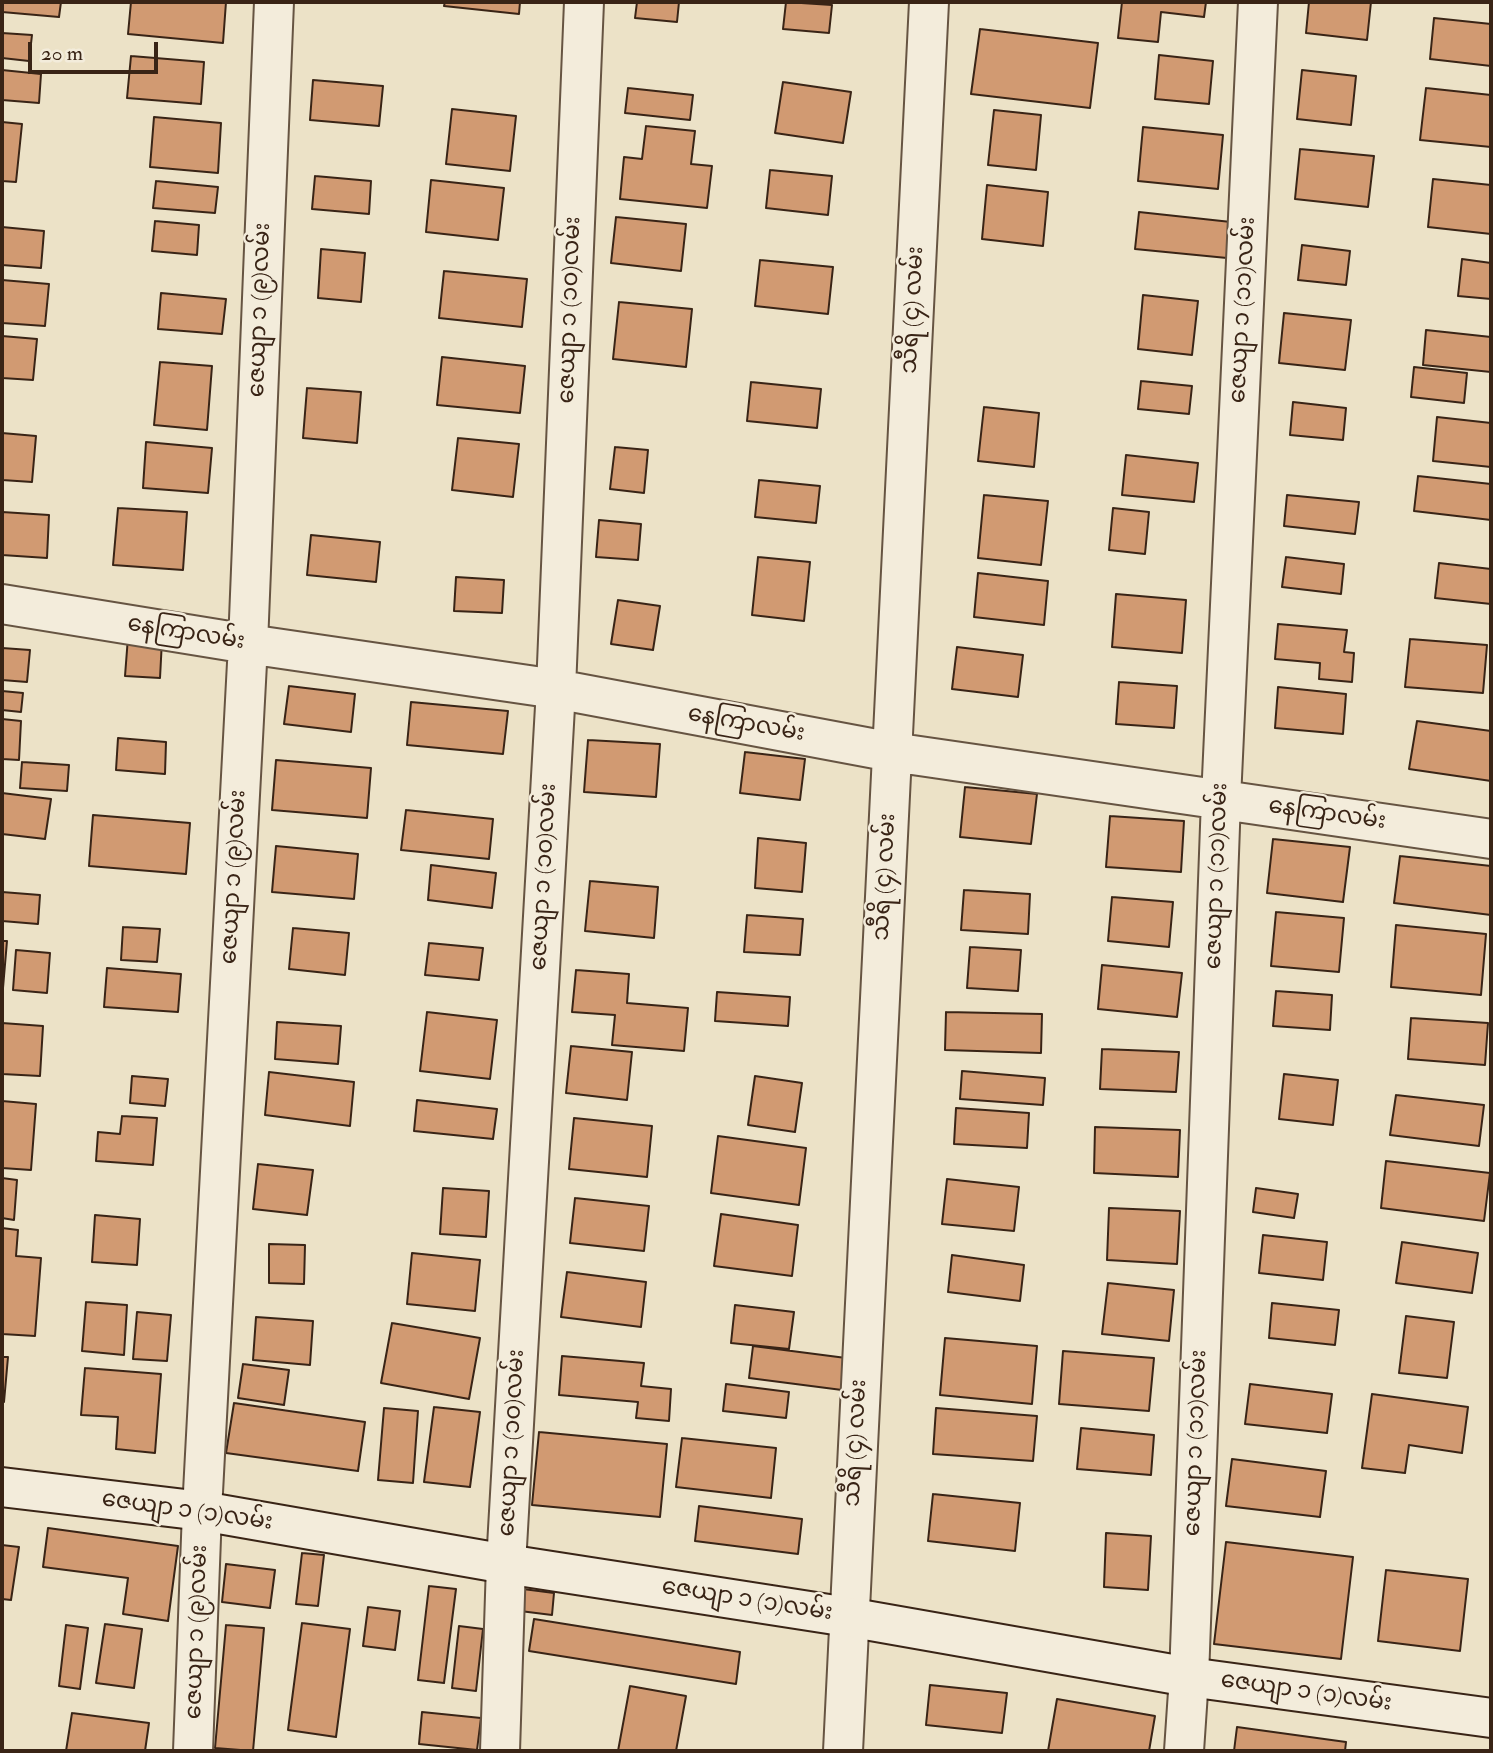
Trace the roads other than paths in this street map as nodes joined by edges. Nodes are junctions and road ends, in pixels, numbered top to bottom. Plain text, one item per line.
1 (274, 2) edge
2 (584, 2) edge
3 (929, 2) edge
4 (1258, 2) edge
5 (2, 604) edge
6 (248, 644) junction
7 (556, 689) junction
8 (892, 752) junction
9 (1221, 799) junction
10 (1491, 839) edge
11 (2, 1487) edge
12 (202, 1511) junction
13 (506, 1564) junction
14 (848, 1617) junction
15 (1189, 1677) junction
16 (1491, 1718) edge
17 (193, 1751) edge
18 (500, 1751) edge
19 (843, 1751) edge
20 (1184, 1751) edge

1 - 6 street, ဇေယျာ ၁ (၉)လမ်း
2 - 7 street, ဇေယျာ ၁ (၁၀)လမ်း
3 - 8 street, သီရိ (၄) လမ်း
4 - 9 street, ဇေယျာ ၁ (၁၁)လမ်း
5 - 6 street, နေကြာလမ်း
6 - 7 street, နေကြာလမ်း
6 - 12 street, ဇေယျာ ၁ (၉)လမ်း
7 - 8 street, နေကြာလမ်း
7 - 13 street, ဇေယျာ ၁ (၁၀)လမ်း
8 - 9 street, နေကြာလမ်း
8 - 14 street, သီရိ (၄) လမ်း
9 - 10 street, နေကြာလမ်း
9 - 15 street, ဇေယျာ ၁ (၁၁)လမ်း
11 - 12 street, ဇေယျာ ၁ (၁)လမ်း
12 - 13 street, ဇေယျာ ၁ (၁)လမ်း
12 - 17 street, ဇေယျာ ၁ (၉)လမ်း
13 - 14 street, ဇေယျာ ၁ (၁)လမ်း
13 - 18 street, ဇေယျာ ၁ (၁၀)လမ်း
14 - 15 street, ဇေယျာ ၁ (၁)လမ်း
14 - 19 street, သီရိ (၄) လမ်း
15 - 16 street, ဇေယျာ ၁ (၁)လမ်း
15 - 20 street, ဇေယျာ ၁ (၁၁)လမ်း

